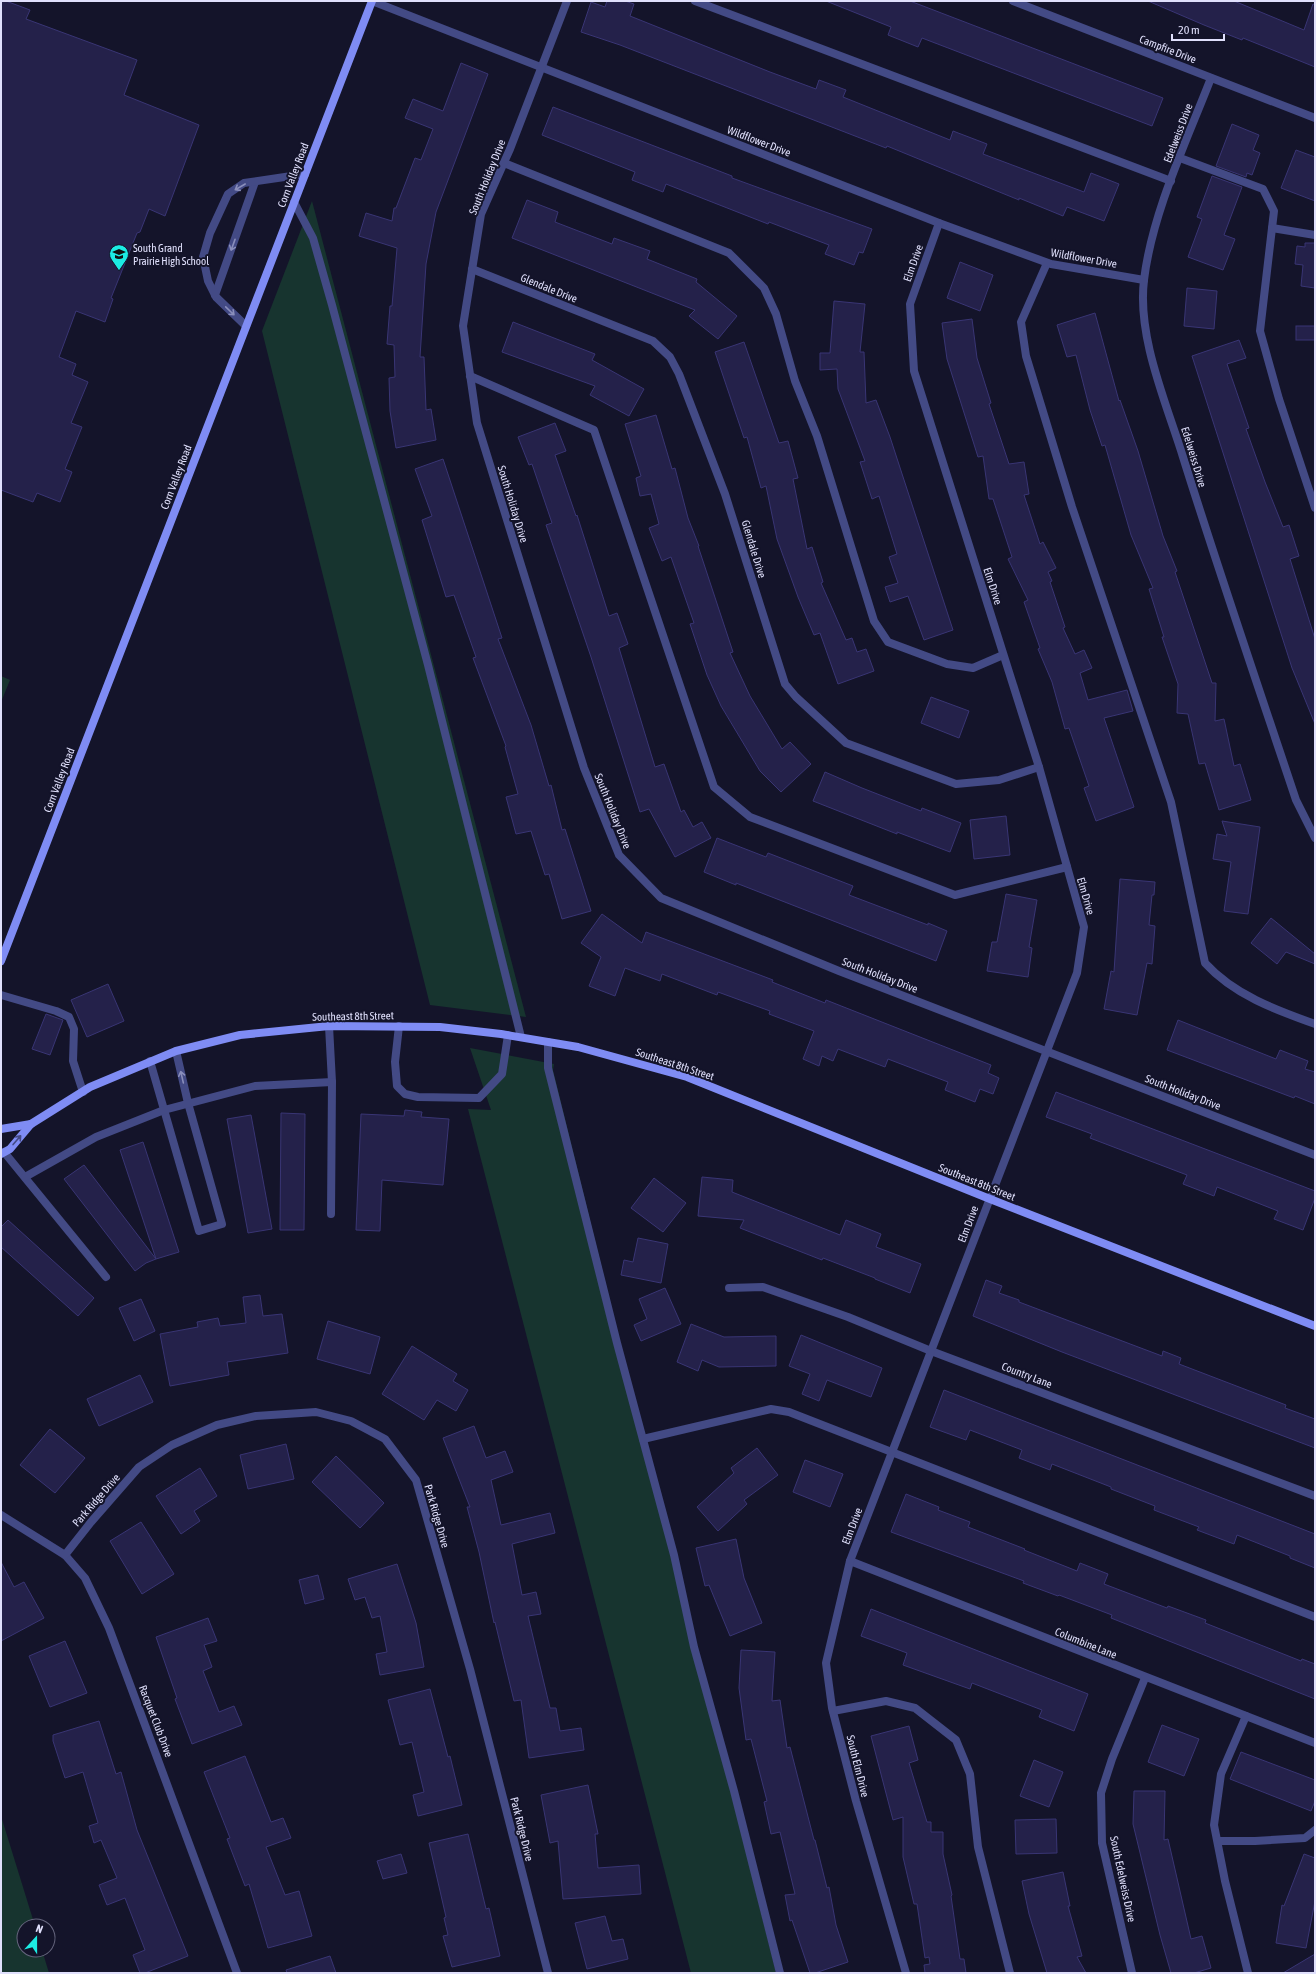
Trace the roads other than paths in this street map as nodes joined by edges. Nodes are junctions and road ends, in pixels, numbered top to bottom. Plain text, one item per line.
1 (372, 1) edge
2 (567, 1) edge
3 (695, 1) edge
4 (1012, 1) edge
5 (542, 67) junction
6 (1211, 78) junction
7 (1315, 118) edge
8 (1180, 158) junction
9 (504, 163) junction
10 (305, 174) junction
11 (1171, 181) junction
12 (255, 182) junction
13 (294, 202) junction
14 (939, 224) junction
15 (1272, 228) junction
16 (1315, 235) edge
17 (1046, 263) junction
18 (472, 269) junction
19 (1144, 280) junction
20 (215, 295) junction
21 (246, 326) junction
22 (470, 376) junction
23 (1315, 508) edge
24 (1003, 654) junction
25 (1039, 767) junction
26 (1315, 838) edge
27 (1067, 867) junction
28 (1, 962) edge
29 (1, 995) edge
30 (1315, 1024) edge
31 (329, 1026) junction
32 (399, 1026) junction
33 (508, 1035) junction
34 (521, 1037) junction
35 (548, 1042) junction
36 (176, 1051) junction
37 (1047, 1051) junction
38 (150, 1061) junction
39 (332, 1082) junction
40 (83, 1092) junction
41 (188, 1103) junction
42 (164, 1110) junction
43 (31, 1124) junction
44 (1, 1129) edge
45 (2, 1153) edge
46 (1315, 1155) edge
47 (25, 1177) junction
48 (990, 1199) junction
49 (330, 1214) dead end
50 (106, 1277) dead end
51 (730, 1288) dead end
52 (1315, 1326) edge
53 (931, 1351) junction
54 (643, 1439) junction
55 (892, 1453) junction
56 (1315, 1496) edge
57 (1, 1515) edge
58 (65, 1555) junction
59 (850, 1561) junction
60 (1315, 1617) edge
61 (1145, 1678) junction
62 (833, 1711) junction
63 (1246, 1716) junction
64 (1315, 1743) edge
65 (1315, 1830) edge
66 (1218, 1840) junction
67 (237, 1973) edge
68 (548, 1973) edge
69 (780, 1973) edge
70 (906, 1973) edge
71 (1010, 1973) edge
72 (1132, 1973) edge
73 (1248, 1973) edge

1 - 5 street, Wildflower Drive
1 - 10 street, Corn Valley Road
2 - 5 street, South Holiday Drive
3 - 11 street
4 - 6 street, Campfire Drive
5 - 9 street, South Holiday Drive
5 - 14 street, Wildflower Drive
6 - 7 street, Campfire Drive
6 - 8 street, Edelweiss Drive
8 - 11 street, Edelweiss Drive
8 - 15 street
9 - 18 street, South Holiday Drive
9 - 24 street
10 - 12 street
10 - 13 street, Corn Valley Road
11 - 19 street, Edelweiss Drive
12 -> 20 street
12 -> 20 street
13 - 21 street, Corn Valley Road
13 - 34 street
14 - 17 street, Wildflower Drive
14 - 24 street, Elm Drive
15 - 16 street
15 - 23 street
17 - 19 street, Wildflower Drive
17 - 30 street
18 - 22 street, South Holiday Drive
18 - 25 street, Glendale Drive
19 - 26 street, Edelweiss Drive
20 -> 21 street
21 - 28 street, Corn Valley Road
22 - 27 street
22 - 37 street, South Holiday Drive
24 - 25 street, Elm Drive
25 - 27 street, Elm Drive
27 - 37 street, Elm Drive
29 - 40 street
31 - 32 street, Southeast 8th Street
31 - 36 street, Southeast 8th Street
31 - 39 street
32 - 33 street, Southeast 8th Street
32 - 33 street
33 - 34 street, Southeast 8th Street
34 - 35 street, Southeast 8th Street
35 - 48 street, Southeast 8th Street
35 - 54 street
36 - 38 street, Southeast 8th Street
41 -> 36 street
37 - 46 street, South Holiday Drive
37 - 48 street, Elm Drive
38 - 40 street, Southeast 8th Street
38 - 42 street
39 - 41 street
39 - 49 street
40 - 43 street, Southeast 8th Street
41 - 42 street
41 - 42 street
42 - 47 street
43 - 44 street, Southeast 8th Street
45 -> 43 street, Southeast 8th Street
45 - 47 street
47 - 50 street
48 - 52 street, Southeast 8th Street
48 - 53 street, Elm Drive
51 - 53 street, Country Lane
53 - 55 street, Elm Drive
53 - 56 street, Country Lane
54 - 55 street
54 - 69 street
55 - 59 street, Elm Drive
55 - 60 street
57 - 58 street, Racquet Club Drive
58 - 67 street, Racquet Club Drive
58 - 68 street, Park Ridge Drive
59 - 61 street, Columbine Lane
59 - 62 street, South Elm Drive
61 - 63 street, Columbine Lane
61 - 72 street, South Edelweiss Drive
62 - 70 street, South Elm Drive
62 - 71 street
63 - 64 street, Columbine Lane
63 - 66 street
65 - 66 street
66 - 73 street

